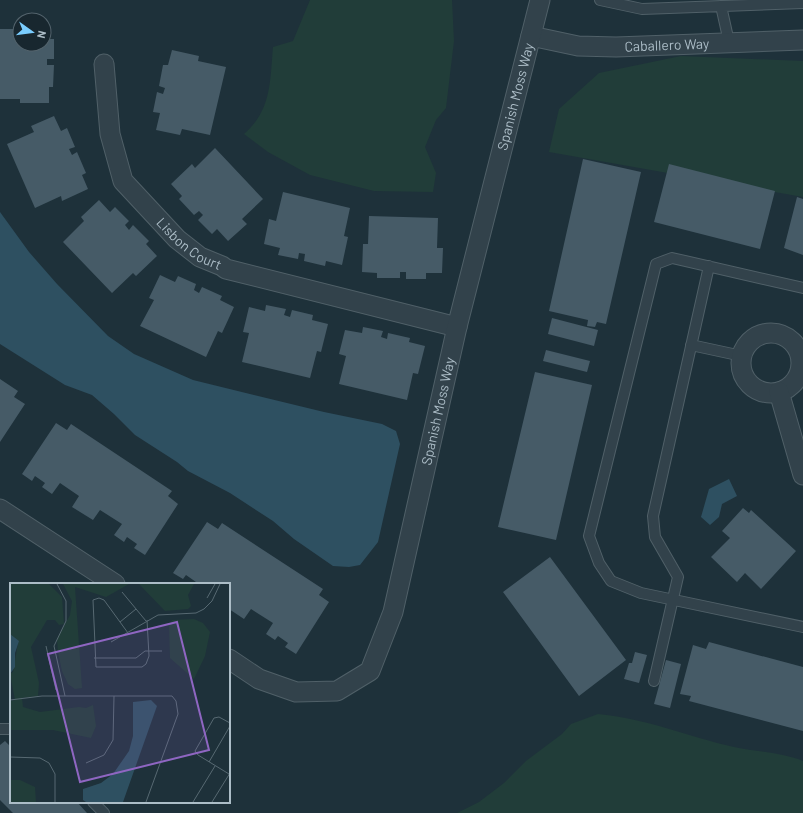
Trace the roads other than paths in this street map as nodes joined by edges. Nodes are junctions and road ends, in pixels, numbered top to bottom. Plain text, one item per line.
1 (540, 0) edge
2 (600, 0) edge
3 (803, 2) edge
4 (721, 6) junction
5 (531, 36) junction
6 (803, 40) edge
7 (729, 42) junction
8 (104, 64) dead end
9 (709, 266) junction
10 (803, 288) edge
11 (456, 327) junction
12 (691, 345) junction
13 (742, 356) junction
14 (779, 392) junction
15 (803, 475) edge
16 (0, 509) edge
17 (112, 583) edge
18 (672, 600) junction
19 (803, 627) edge
20 (230, 660) edge
21 (654, 681) dead end
22 (94, 803) edge
23 (104, 813) edge

1 - 5 street, Spanish Moss Way
2 - 4 lane
3 - 4 lane
4 - 7 lane
5 - 7 street, Caballero Way
5 - 11 street, Spanish Moss Way
6 - 7 street, Caballero Way
8 - 11 street, Lisbon Court
9 - 10 lane
9 - 12 lane
9 - 18 lane
11 - 20 street, Spanish Moss Way
12 - 13 lane
12 - 18 lane
13 - 14 street
13 - 14 street
14 - 15 street
16 - 17 street
18 - 19 lane
18 - 21 lane
22 - 23 lane

